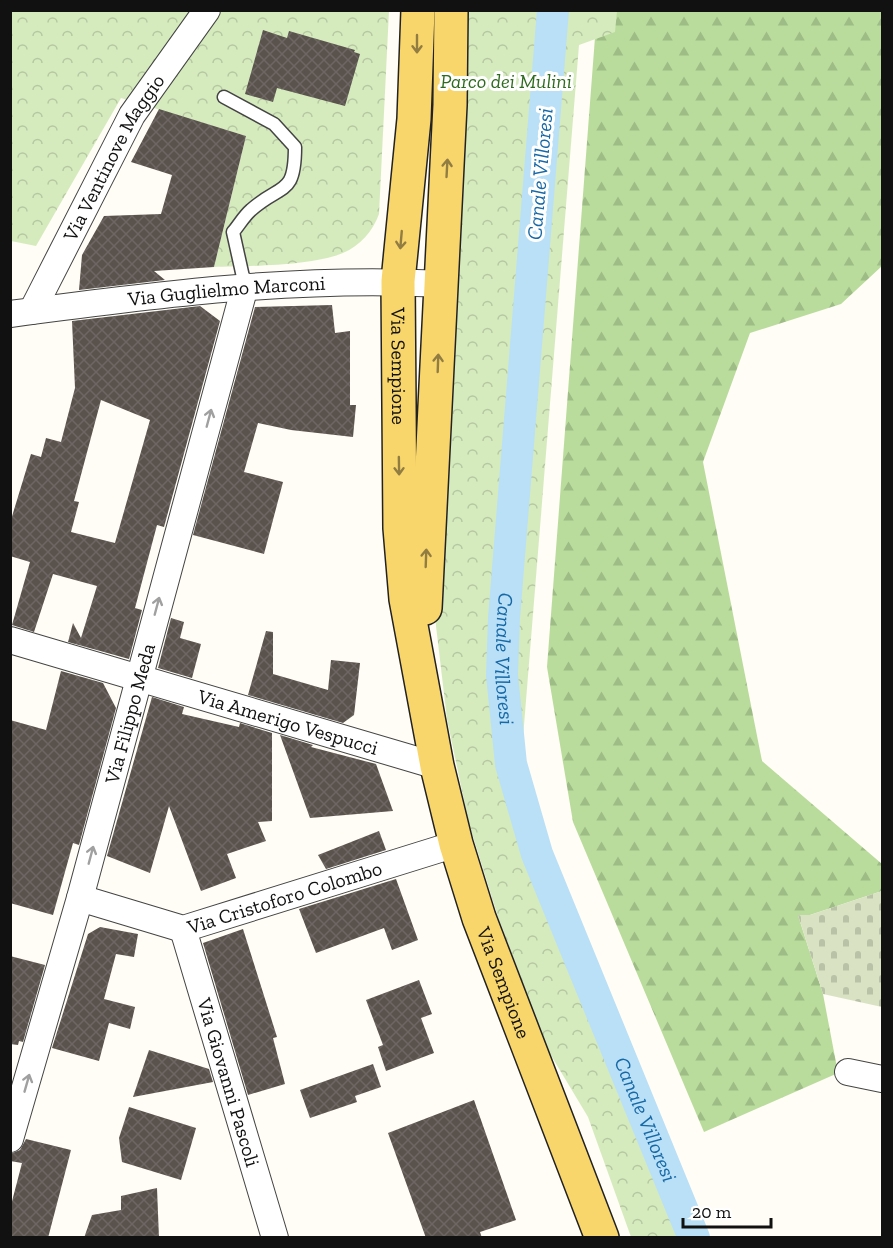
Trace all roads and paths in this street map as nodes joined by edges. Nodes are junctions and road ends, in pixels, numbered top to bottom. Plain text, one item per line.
1 (207, 10) edge
2 (418, 10) edge
3 (450, 10) edge
4 (224, 97) dead end
5 (398, 281) junction
6 (441, 284) junction
7 (246, 286) junction
8 (21, 313) edge
9 (10, 640) edge
10 (138, 677) junction
11 (430, 721) junction
12 (437, 766) junction
13 (456, 844) junction
14 (80, 898) junction
15 (183, 929) junction
16 (848, 1072) dead end
17 (882, 1078) edge
18 (10, 1139) edge
19 (275, 1238) edge
20 (602, 1238) edge

1 - 8 street, Via Ventinove Maggio
2 -> 5 main road, Via Sempione
6 -> 3 main road, Via Sempione
4 - 7 lane
5 - 6 street, Via Guglielmo Marconi
5 - 7 street, Via Guglielmo Marconi
5 -> 11 main road, Via Sempione
11 -> 6 main road, Via Sempione
7 - 8 street, Via Guglielmo Marconi
10 -> 7 street, Via Filippo Meda
9 - 10 street, Via Amerigo Vespucci
10 - 12 street, Via Amerigo Vespucci
14 -> 10 street, Via Filippo Meda
11 - 12 main road, Via Sempione
12 - 13 main road, Via Sempione
13 - 15 street, Via Cristoforo Colombo
13 - 20 main road, Via Sempione
14 - 15 street, Via Cristoforo Colombo
18 -> 14 street, Via Filippo Meda
15 - 19 street, Via Giovanni Pascoli
16 - 17 street

